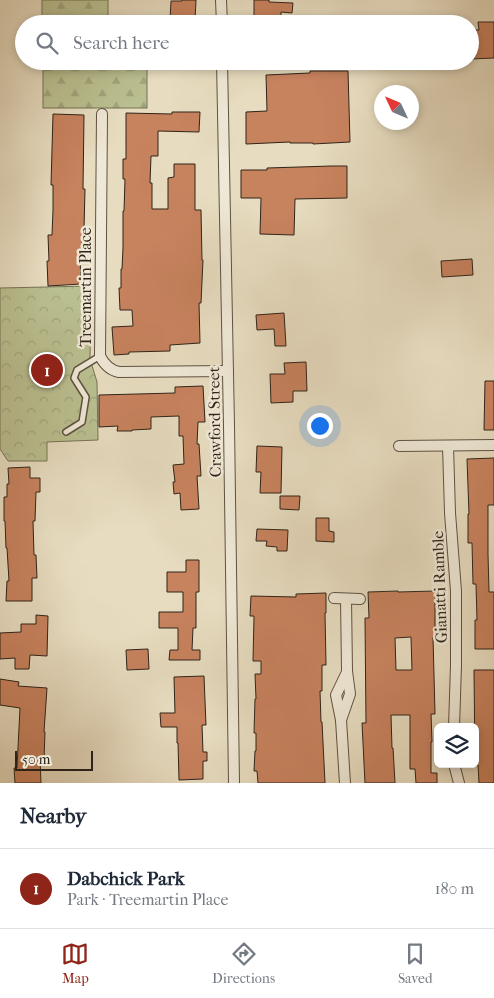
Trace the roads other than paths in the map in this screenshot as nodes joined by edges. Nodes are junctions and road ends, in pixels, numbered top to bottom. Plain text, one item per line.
1 (221, 0) edge
2 (222, 15) edge
3 (222, 70) edge
4 (102, 114) dead end
5 (100, 356) junction
6 (228, 371) junction
7 (66, 432) dead end
8 (494, 445) edge
9 (399, 446) dead end
10 (448, 446) junction
11 (334, 598) dead end
12 (346, 599) junction
13 (360, 600) dead end
14 (454, 723) edge
15 (455, 768) edge
16 (234, 783) edge
17 (345, 783) edge
18 (459, 783) edge

1 - 2 street
3 - 6 street, Crawford Street
4 - 5 street, Treemartin Place
5 - 6 street, Treemartin Place
5 - 7 lane
6 - 16 street, Crawford Street
8 - 10 street
9 - 10 street
10 - 14 street, Gianatti Ramble
11 - 12 street
12 - 13 street
12 - 17 street
15 - 18 street

